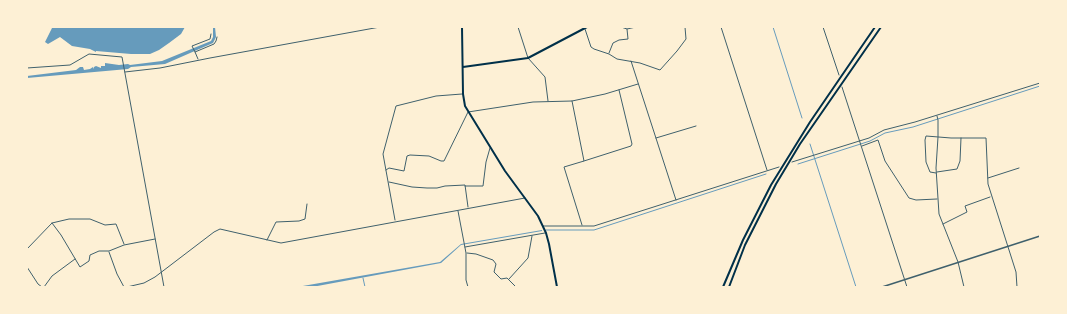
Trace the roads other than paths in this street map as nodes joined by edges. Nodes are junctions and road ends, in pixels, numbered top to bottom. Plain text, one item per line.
1 (380, 27) edge
2 (462, 27) edge
3 (518, 27) edge
4 (621, 27) edge
5 (636, 27) edge
6 (685, 27) edge
7 (721, 27) edge
8 (823, 27) edge
9 (875, 27) edge
10 (881, 27) edge
11 (586, 28) edge
12 (627, 29) junction
13 (211, 34) dead end
14 (217, 37) dead end
15 (195, 52) junction
16 (609, 54) junction
17 (528, 58) junction
18 (198, 60) junction
19 (631, 61) junction
20 (463, 67) junction
21 (27, 68) edge
22 (125, 72) junction
23 (839, 75) dead end
24 (1040, 83) edge
25 (638, 84) junction
26 (842, 86) dead end
27 (619, 90) junction
28 (463, 94) junction
29 (572, 101) junction
30 (548, 102) junction
31 (468, 112) junction
32 (937, 116) junction
33 (696, 126) dead end
34 (938, 137) junction
35 (961, 138) junction
36 (656, 139) junction
37 (860, 141) junction
38 (861, 146) junction
39 (490, 147) junction
40 (584, 161) junction
41 (792, 162) dead end
42 (779, 167) dead end
43 (1019, 168) dead end
44 (386, 170) junction
45 (767, 170) junction
46 (936, 173) junction
47 (988, 178) junction
48 (388, 182) junction
49 (464, 186) junction
50 (525, 197) junction
51 (991, 197) junction
52 (937, 199) junction
53 (676, 200) junction
54 (307, 204) dead end
55 (468, 208) junction
56 (458, 210) junction
57 (395, 221) junction
58 (52, 223) junction
59 (942, 224) junction
60 (543, 226) junction
61 (582, 226) junction
62 (546, 233) junction
63 (532, 236) junction
64 (1040, 236) edge
65 (155, 239) junction
66 (267, 240) junction
67 (124, 245) junction
68 (464, 246) junction
69 (1007, 246) junction
70 (27, 249) edge
71 (108, 251) junction
72 (466, 253) junction
73 (75, 258) junction
74 (958, 262) junction
75 (27, 267) edge
76 (161, 273) junction
77 (508, 279) junction
78 (904, 280) junction
79 (43, 287) edge
80 (124, 287) edge
81 (127, 287) edge
82 (164, 287) edge
83 (468, 287) edge
84 (516, 287) edge
85 (557, 287) edge
86 (723, 287) edge
87 (729, 287) edge
88 (882, 287) edge
89 (907, 287) edge
90 (964, 287) edge
91 (1017, 287) edge

1 - 18 street
2 - 20 main road
3 - 17 street
4 - 12 street
5 - 12 street
6 - 19 street
7 - 45 street
8 - 23 street
9 - 86 main road
10 - 87 main road
11 - 16 street
11 - 17 main road
12 - 16 street
13 - 15 street
14 - 15 street
15 - 18 street
16 - 19 street
17 - 20 main road
17 - 30 street
18 - 22 street
19 - 25 street
20 - 28 main road
21 - 22 street
22 - 65 street
24 - 32 street
25 - 27 street
25 - 36 street
26 - 37 street
27 - 29 street
27 - 40 street
28 - 31 main road
28 - 44 street
29 - 30 street
29 - 40 street
30 - 31 street
31 - 39 main road
31 - 44 street
32 - 34 street
32 - 37 street
33 - 36 street
34 - 35 street
34 - 46 street
34 - 46 street
35 - 46 street
35 - 47 street
36 - 53 street
37 - 38 street
37 - 41 street
38 - 52 street
38 - 78 street
39 - 49 street
39 - 50 main road
40 - 61 street
42 - 45 street
43 - 47 street
44 - 48 street
45 - 53 street
46 - 52 street
47 - 51 street
48 - 49 street
48 - 57 street
49 - 55 street
50 - 55 street
50 - 60 main road
51 - 59 street
51 - 69 street
52 - 59 street
53 - 61 street
54 - 66 street
55 - 56 street
56 - 57 street
56 - 68 street
57 - 66 street
58 - 67 street
58 - 70 street
58 - 73 street
59 - 74 street
60 - 61 street
60 - 62 main road
62 - 63 street
62 - 85 main road
63 - 68 street
63 - 77 street
64 - 69 street
65 - 67 street
65 - 76 street
66 - 76 street
67 - 71 street
68 - 72 street
69 - 74 street
69 - 91 street
71 - 73 street
71 - 80 street
72 - 77 street
72 - 83 street
73 - 79 street
74 - 78 street
74 - 90 street
75 - 79 street
76 - 81 street
76 - 82 street
77 - 84 street
78 - 88 street
78 - 89 street

